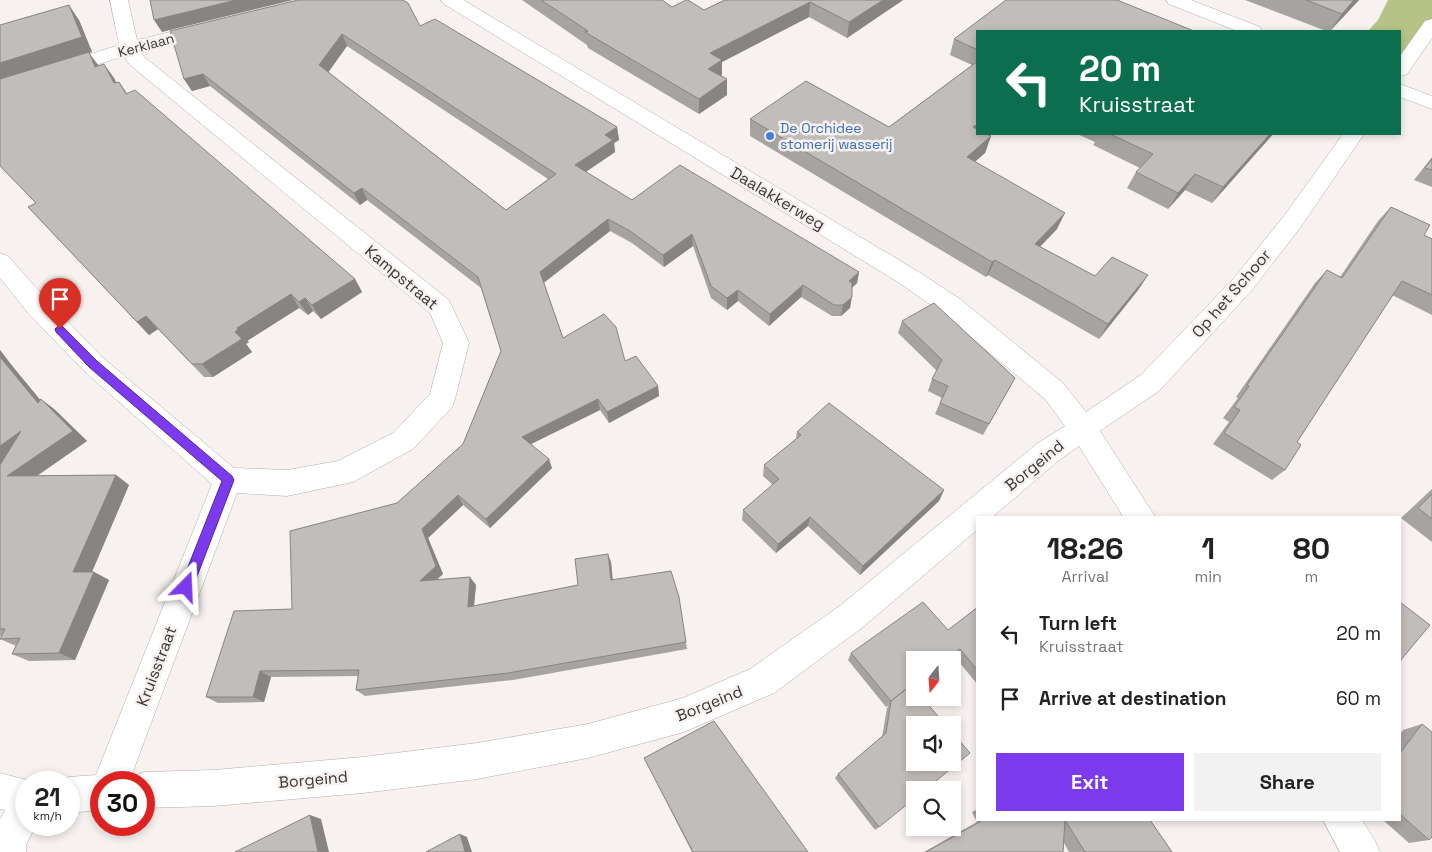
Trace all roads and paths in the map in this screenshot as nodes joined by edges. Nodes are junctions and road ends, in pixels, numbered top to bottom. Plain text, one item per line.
1 (119, 0) edge
2 (450, 0) edge
3 (1175, 0) edge
4 (1432, 24) edge
5 (223, 25) edge
6 (1250, 30) edge
7 (129, 48) junction
8 (1401, 69) edge
9 (0, 90) edge
10 (1401, 90) edge
11 (1432, 102) edge
12 (1353, 135) edge
13 (0, 262) edge
14 (1082, 428) junction
15 (228, 480) junction
16 (1140, 516) edge
17 (114, 771) edge
18 (155, 790) edge
19 (0, 791) edge
20 (15, 794) edge
21 (1342, 821) edge
22 (15, 828) edge
23 (7, 852) edge
24 (1361, 852) edge

1 - 7 street
2 - 14 street, Daalakkerweg
3 - 6 street
4 - 8 street
5 - 7 street, Kerklaan
7 - 9 street, Kerklaan
7 - 15 street, Kampstraat
10 - 11 street
12 - 14 street, Op het Schoor
13 - 15 street
14 - 16 street
14 - 18 street, Borgeind
15 - 17 street, Kruisstraat
19 - 20 street
21 - 24 street
22 - 23 street

